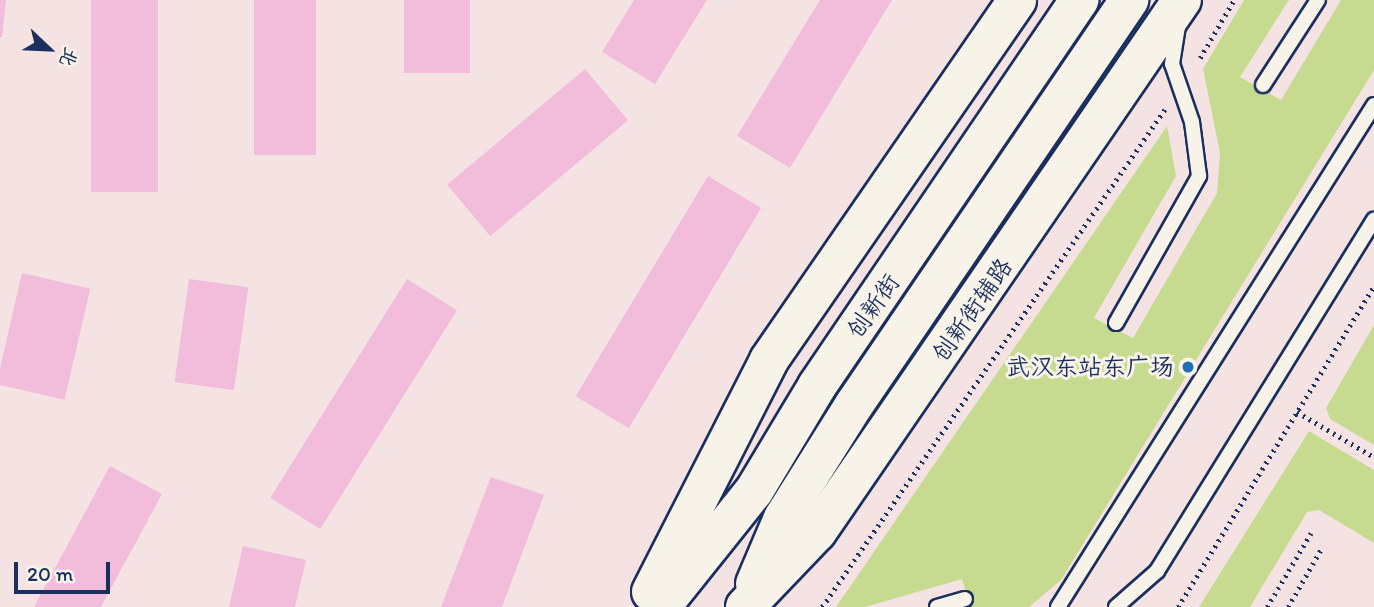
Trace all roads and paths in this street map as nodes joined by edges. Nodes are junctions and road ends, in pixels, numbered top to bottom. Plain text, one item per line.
1 (1017, 0) edge
2 (1079, 0) edge
3 (1129, 0) edge
4 (1182, 0) edge
5 (1234, 0) edge
6 (1318, 0) edge
7 (1200, 58) dead end
8 (1263, 85) dead end
9 (1374, 105) edge
10 (1166, 108) dead end
11 (1374, 220) edge
12 (1374, 286) edge
13 (1116, 323) dead end
14 (1297, 412) junction
15 (1374, 457) edge
16 (1311, 533) dead end
17 (1323, 546) dead end
18 (965, 599) dead end
19 (643, 607) edge
20 (661, 607) edge
21 (745, 607) edge
22 (822, 607) edge
23 (937, 607) edge
24 (1058, 607) edge
25 (1116, 607) edge
26 (1178, 607) edge
27 (1267, 607) edge
28 (1288, 607) edge

1 - 19 street
2 - 20 street, 创新街
3 - 21 street, 创新街
4 - 13 lane
4 - 21 street, 创新街辅路
5 - 7 path
6 - 8 lane
9 - 24 lane
10 - 22 path
11 - 25 lane
12 - 14 path
14 - 15 path
14 - 26 path
16 - 27 path
17 - 28 path
18 - 23 lane

